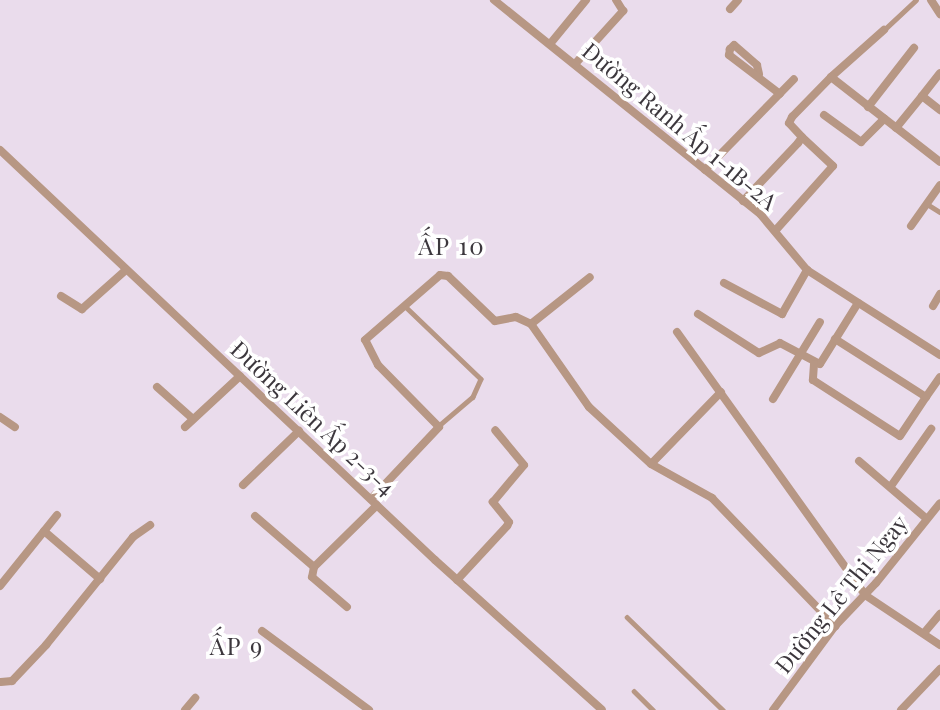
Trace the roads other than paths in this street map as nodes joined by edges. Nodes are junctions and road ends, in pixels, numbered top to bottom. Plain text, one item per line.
1 (494, 0) edge
2 (586, 0) edge
3 (616, 0) edge
4 (738, 0) edge
5 (916, 0) edge
6 (931, 0) edge
7 (730, 9) dead end
8 (940, 14) edge
9 (884, 30) joint
10 (550, 44) junction
11 (914, 48) dead end
12 (575, 64) junction
13 (940, 73) edge
14 (759, 74) dead end
15 (831, 77) junction
16 (794, 79) dead end
17 (780, 94) junction
18 (922, 96) junction
19 (868, 107) junction
20 (940, 110) edge
21 (824, 115) dead end
22 (884, 119) junction
23 (896, 128) junction
24 (802, 137) junction
25 (0, 150) edge
26 (940, 162) edge
27 (705, 170) junction
28 (940, 185) edge
29 (743, 201) junction
30 (926, 204) junction
31 (940, 212) edge
32 (911, 226) dead end
33 (775, 231) junction
34 (126, 270) junction
35 (807, 270) junction
36 (590, 276) dead end
37 (724, 283) dead end
38 (940, 294) edge
39 (61, 296) dead end
40 (858, 303) junction
41 (405, 306) junction
42 (933, 306) dead end
43 (698, 314) dead end
44 (820, 322) dead end
45 (531, 324) junction
46 (677, 332) dead end
47 (835, 339) junction
48 (940, 355) edge
49 (800, 356) junction
50 (814, 364) junction
51 (240, 376) junction
52 (940, 377) edge
53 (157, 387) dead end
54 (721, 392) junction
55 (926, 397) junction
56 (773, 399) dead end
57 (0, 417) edge
58 (193, 419) junction
59 (185, 426) dead end
60 (15, 427) dead end
61 (439, 427) junction
62 (931, 429) dead end
63 (495, 430) dead end
64 (299, 431) junction
65 (859, 461) dead end
66 (651, 464) junction
67 (243, 485) dead end
68 (891, 486) junction
69 (374, 502) junction
70 (940, 503) edge
71 (57, 514) dead end
72 (255, 516) dead end
73 (927, 519) junction
74 (150, 525) dead end
75 (44, 531) junction
76 (314, 567) junction
77 (100, 579) junction
78 (457, 580) junction
79 (0, 586) edge
80 (865, 595) junction
81 (347, 607) dead end
82 (940, 614) edge
83 (627, 617) dead end
84 (835, 626) junction
85 (262, 631) dead end
86 (924, 633) junction
87 (940, 645) edge
88 (940, 669) edge
89 (1, 681) edge
90 (634, 691) dead end
91 (0, 693) edge
92 (195, 698) dead end
93 (185, 710) edge
94 (369, 710) edge
95 (602, 710) edge
96 (653, 710) edge
97 (723, 710) edge
98 (773, 710) edge
99 (901, 710) edge

1 - 10 street, Đường Ranh Ấp 1-1B-2A
2 - 10 street
3 - 12 street
4 - 7 street
5 - 9 lane
6 - 8 street
9 - 15 street
10 - 12 street, Đường Ranh Ấp 1-1B-2A
11 - 19 street
12 - 27 street, Đường Ranh Ấp 1-1B-2A
13 - 18 street
14 - 17 street
15 - 19 street
15 - 24 street
16 - 17 street
17 - 27 street
18 - 20 street
18 - 23 street
19 - 22 street
21 - 22 street
22 - 23 street
23 - 26 street
24 - 29 street
24 - 33 street
25 - 34 street, Đường Liên Ấp 2-3-4
27 - 29 street, Đường Ranh Ấp 1-1B-2A
28 - 30 street
29 - 33 street, Đường Ranh Ấp 1-1B-2A
30 - 31 lane
30 - 32 street
33 - 35 street, Đường Ranh Ấp 1-1B-2A
34 - 39 street
34 - 51 street, Đường Liên Ấp 2-3-4
35 - 37 street
35 - 40 street, Đường Ranh Ấp 1-1B-2A
36 - 45 street
38 - 42 street
40 - 47 street
40 - 48 street, Đường Ranh Ấp 1-1B-2A
41 - 45 street
41 - 61 street
41 - 61 lane
43 - 49 street
44 - 49 street
45 - 66 street
46 - 54 street
47 - 50 street
47 - 55 street
49 - 50 street
49 - 56 street
50 - 55 street
51 - 58 street
51 - 64 street, Đường Liên Ấp 2-3-4
52 - 55 street
53 - 58 street
54 - 66 street
54 - 80 street
57 - 60 street
58 - 59 street
61 - 69 street
62 - 68 street
63 - 78 street
64 - 67 street
64 - 69 street, Đường Liên Ấp 2-3-4
65 - 68 street
66 - 84 street
68 - 73 street
69 - 76 street
69 - 78 street, Đường Liên Ấp 2-3-4
70 - 73 street, Đường Lê Thị Ngay
71 - 75 street
72 - 76 street
73 - 80 street, Đường Lê Thị Ngay
74 - 77 street
75 - 77 street
75 - 79 street
76 - 81 street
77 - 89 street
78 - 95 street, Đường Liên Ấp 2-3-4
80 - 84 street, Đường Lê Thị Ngay
80 - 86 street
82 - 86 street
83 - 97 lane
84 - 98 street, Đường Lê Thị Ngay
85 - 94 street
86 - 87 street
88 - 99 street
89 - 91 street
90 - 96 lane
92 - 93 street

